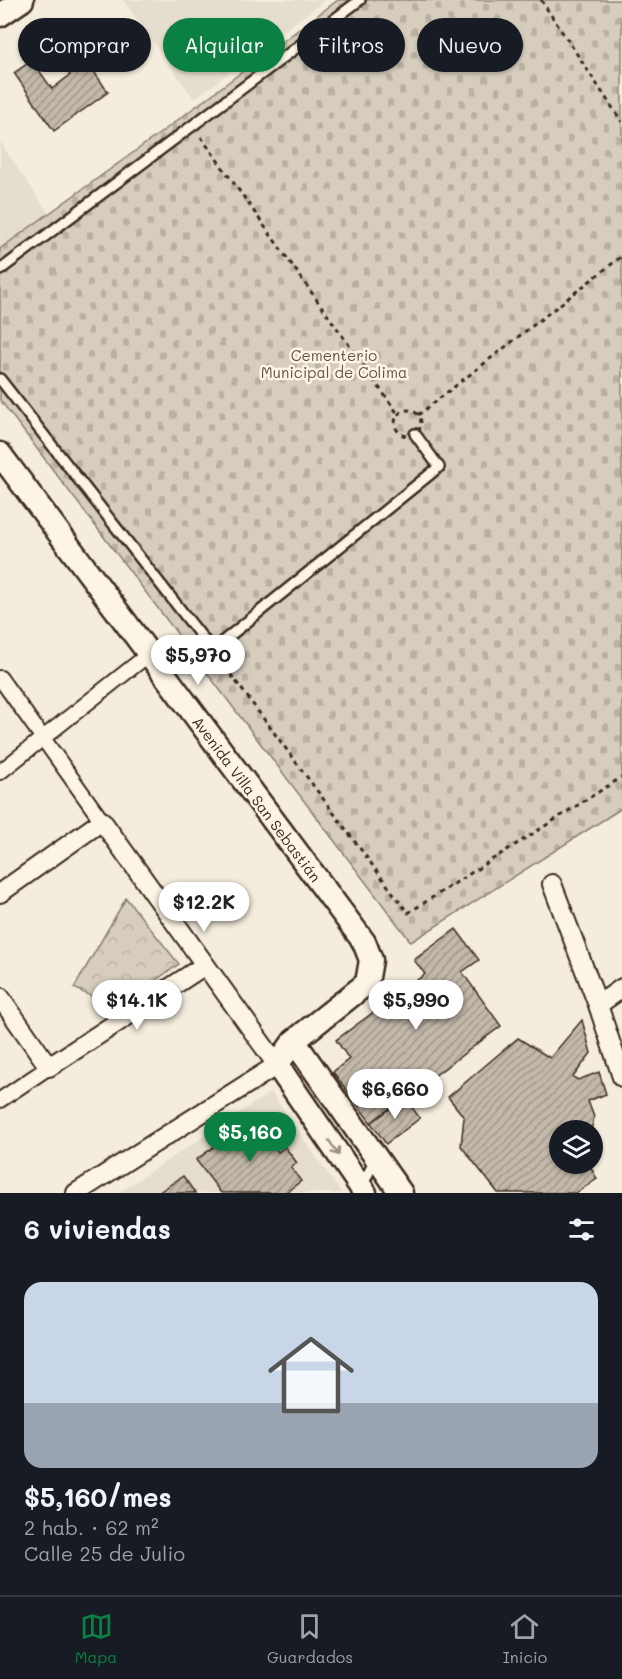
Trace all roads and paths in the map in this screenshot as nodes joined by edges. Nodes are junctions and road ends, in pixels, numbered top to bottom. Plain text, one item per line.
1 (22, 0) edge
2 (360, 0) edge
3 (541, 0) edge
4 (0, 15) edge
5 (622, 122) edge
6 (193, 126) junction
7 (622, 256) edge
8 (0, 270) edge
9 (0, 379) edge
10 (398, 414) dead end
11 (418, 415) dead end
12 (415, 434) dead end
13 (0, 454) edge
14 (212, 650) junction
15 (149, 654) junction
16 (0, 678) edge
17 (43, 738) junction
18 (0, 772) edge
19 (622, 777) edge
20 (102, 821) junction
21 (552, 884) dead end
22 (0, 893) edge
23 (205, 965) junction
24 (622, 988) edge
25 (0, 997) edge
26 (598, 1005) junction
27 (294, 1041) junction
28 (277, 1065) junction
29 (49, 1067) junction
30 (622, 1077) edge
31 (0, 1100) edge
32 (376, 1156) junction
33 (361, 1191) edge
34 (76, 1193) edge
35 (401, 1193) edge

1 - 4 street
2 - 6 lane
3 - 5 path
6 - 8 lane
6 - 10 path
7 - 11 path
9 - 14 lane
12 - 14 lane
13 - 15 street, Avenida Villa San Sebastián
14 - 19 path
15 - 17 street
15 - 27 street, Avenida Villa San Sebastián
16 - 17 street
17 - 18 street
17 - 20 street
20 - 22 street
20 - 23 street
21 - 26 street
23 - 28 street
23 - 29 street
24 - 26 street
25 - 29 street
26 - 30 street
27 - 28 street
27 - 32 street
28 -> 33 street
28 - 34 street
29 - 31 street
32 - 33 lane
32 - 35 street

